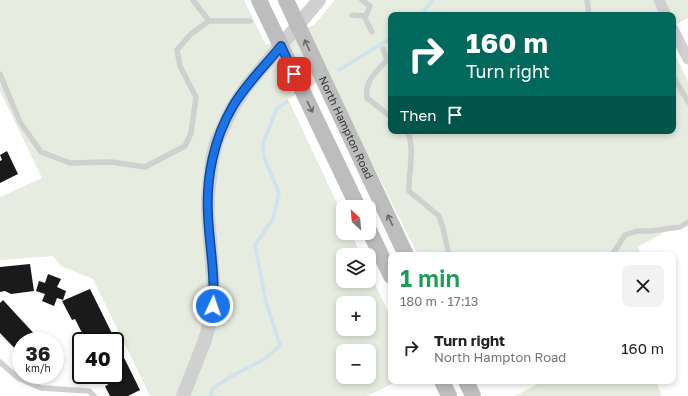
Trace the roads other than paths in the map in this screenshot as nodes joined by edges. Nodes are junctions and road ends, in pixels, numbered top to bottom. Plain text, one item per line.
1 (193, 0) edge
2 (259, 0) edge
3 (286, 0) edge
4 (319, 0) edge
5 (362, 0) edge
6 (587, 0) edge
7 (659, 0) edge
8 (589, 12) edge
9 (665, 12) edge
10 (352, 15) dead end
11 (365, 16) junction
12 (209, 21) junction
13 (250, 21) dead end
14 (298, 26) junction
15 (372, 32) dead end
16 (676, 34) edge
17 (281, 46) junction
18 (383, 48) dead end
19 (688, 59) edge
20 (0, 74) edge
21 (676, 81) edge
22 (688, 102) edge
23 (388, 115) edge
24 (408, 134) edge
25 (355, 200) edge
26 (688, 222) edge
27 (374, 240) edge
28 (405, 252) edge
29 (448, 252) edge
30 (614, 252) edge
31 (388, 270) edge
32 (0, 362) edge
33 (443, 384) edge
34 (467, 384) edge
35 (94, 396) edge
36 (183, 396) edge
37 (449, 396) edge
38 (473, 396) edge

1 - 12 lane
2 - 17 main road
3 - 14 main road, North Hampton Road
4 - 14 street
5 - 11 lane
6 - 8 lane
7 - 9 street
10 - 11 lane
11 - 15 lane
12 - 13 lane
12 - 20 lane
14 - 17 street
28 -> 14 main road, North Hampton Road
16 - 19 street
17 -> 25 main road
17 - 36 street
18 - 23 lane
21 - 22 lane
24 - 29 lane
26 - 30 lane
27 - 31 main road
32 - 35 lane
33 - 37 main road
34 - 38 main road

